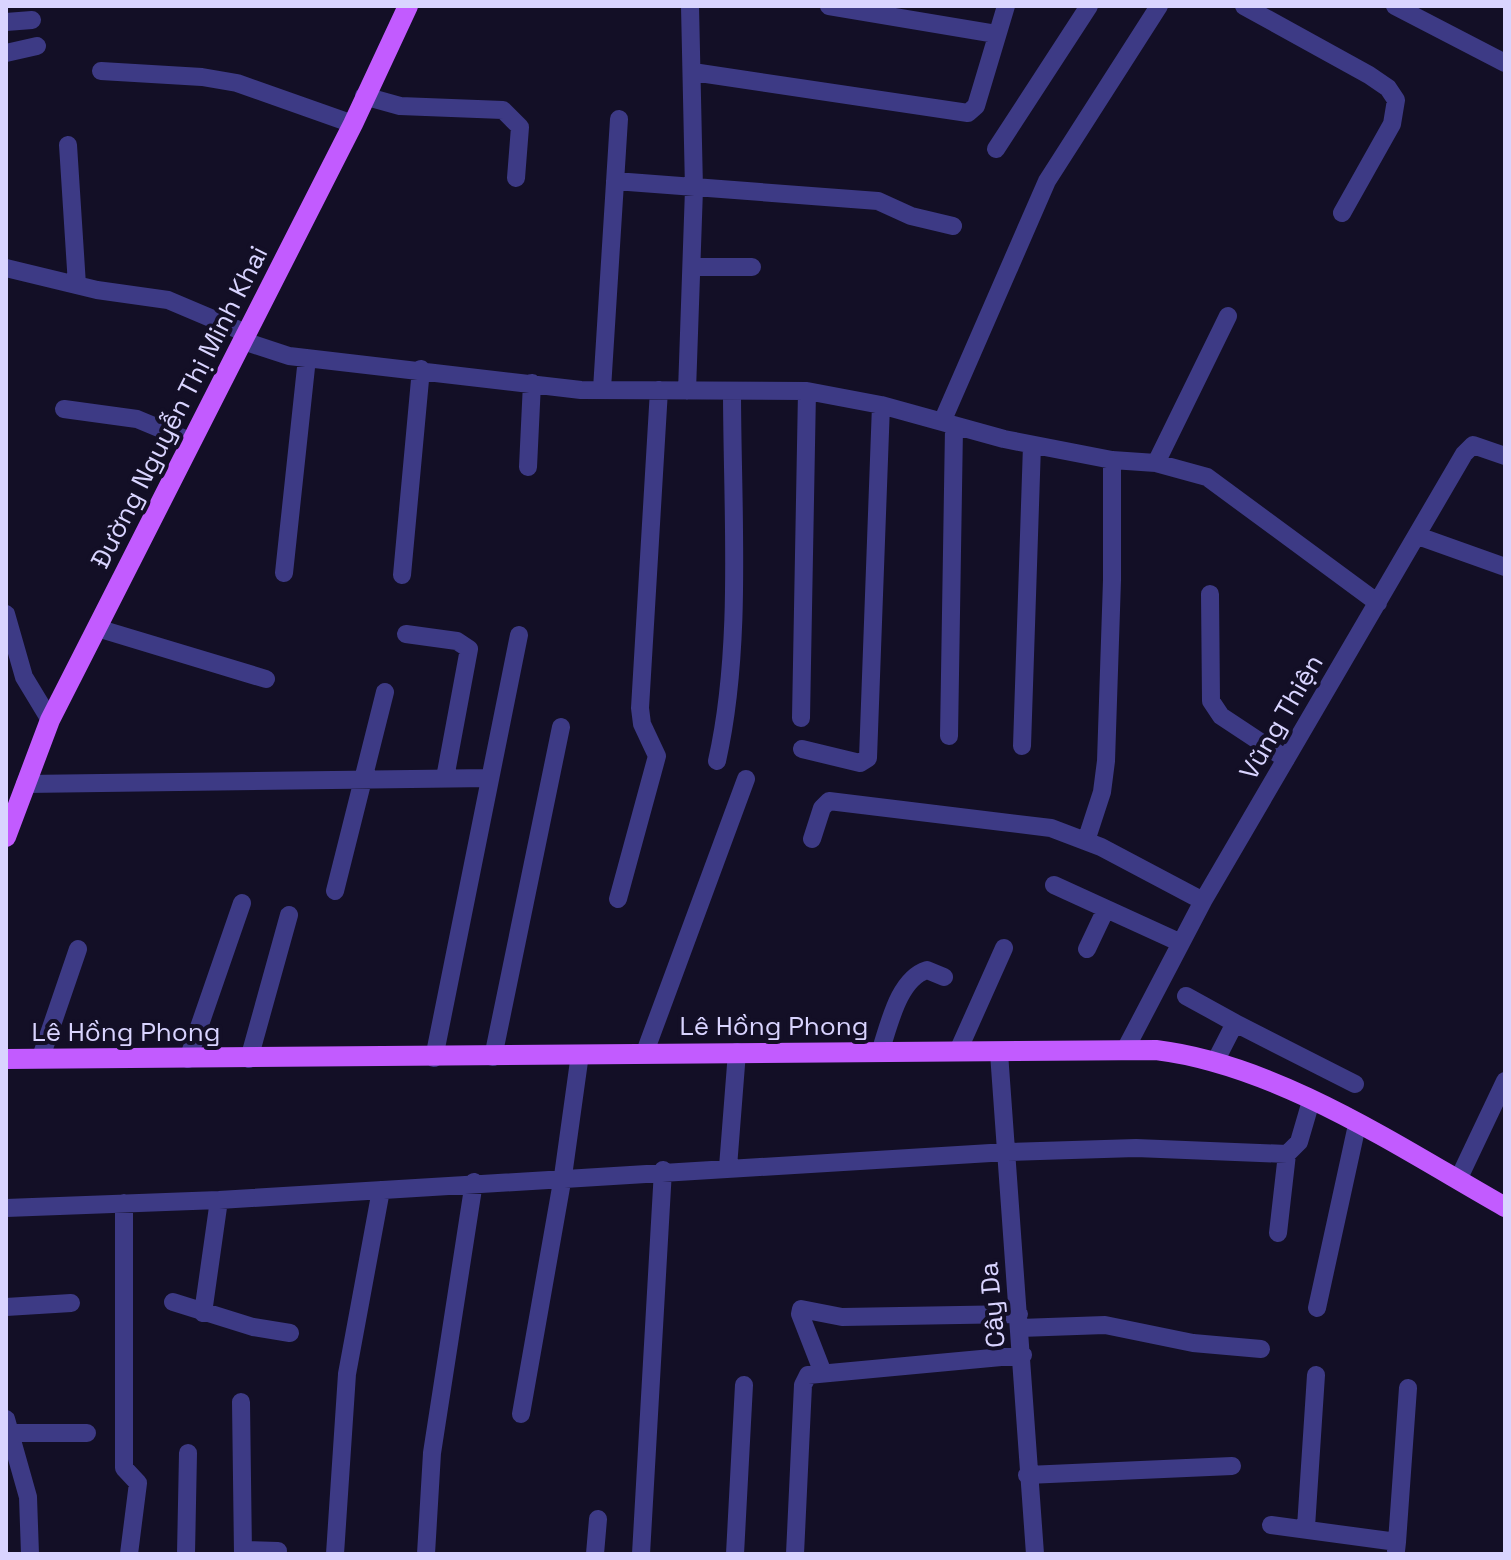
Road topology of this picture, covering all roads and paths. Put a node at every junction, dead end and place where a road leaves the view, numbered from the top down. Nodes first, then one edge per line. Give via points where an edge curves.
1 (408, 6) edge
2 (690, 6) edge
3 (829, 6) edge
4 (1006, 6) edge
5 (1089, 6) edge
6 (1159, 6) edge
7 (1244, 6) edge
8 (1395, 6) edge
9 (32, 20) dead end
10 (6, 22) edge
11 (996, 34) junction
12 (37, 46) dead end
13 (6, 53) edge
14 (1505, 63) edge
15 (101, 71) dead end
16 (693, 72) junction
17 (364, 96) junction
18 (619, 119) dead end
19 (353, 124) junction
20 (68, 145) dead end
21 (996, 149) dead end
22 (516, 178) dead end
23 (615, 181) junction
24 (694, 189) junction
25 (1342, 213) dead end
26 (953, 226) dead end
27 (693, 267) junction
28 (752, 267) dead end
29 (6, 268) edge
30 (77, 285) junction
31 (1228, 316) dead end
32 (245, 337) junction
33 (307, 358) junction
34 (421, 369) junction
35 (532, 383) junction
36 (602, 389) junction
37 (659, 390) junction
38 (687, 391) junction
39 (732, 391) junction
40 (807, 391) junction
41 (881, 405) junction
42 (64, 409) dead end
43 (948, 425) junction
44 (190, 441) junction
45 (1032, 445) junction
46 (1505, 456) edge
47 (1112, 460) junction
48 (1156, 463) junction
49 (528, 467) dead end
50 (1418, 536) junction
51 (1505, 567) edge
52 (284, 573) dead end
53 (402, 575) dead end
54 (1210, 594) dead end
55 (1378, 603) junction
56 (6, 614) edge
57 (97, 628) junction
58 (406, 634) dead end
59 (519, 635) dead end
60 (266, 679) dead end
61 (385, 692) dead end
62 (801, 718) dead end
63 (50, 720) junction
64 (561, 727) dead end
65 (949, 736) dead end
66 (1022, 746) dead end
67 (802, 749) dead end
68 (1286, 759) junction
69 (717, 761) dead end
70 (445, 778) junction
71 (490, 778) junction
72 (746, 779) dead end
73 (365, 780) junction
74 (25, 784) junction
75 (6, 837) edge
76 (812, 839) dead end
77 (1086, 841) junction
78 (1054, 885) dead end
79 (335, 891) dead end
80 (618, 899) dead end
81 (1203, 901) junction
82 (242, 903) dead end
83 (1105, 911) junction
84 (289, 915) dead end
85 (1181, 943) junction
86 (1004, 948) dead end
87 (78, 949) dead end
88 (1087, 949) dead end
89 (944, 977) dead end
90 (1186, 996) dead end
91 (1235, 1023) junction
92 (1125, 1050) junction
93 (958, 1051) junction
94 (645, 1052) junction
95 (737, 1052) junction
96 (880, 1052) junction
97 (999, 1053) junction
98 (580, 1054) junction
99 (41, 1057) junction
100 (493, 1057) junction
101 (434, 1058) junction
102 (6, 1059) edge
103 (188, 1059) junction
104 (249, 1059) junction
105 (1216, 1060) junction
106 (1505, 1081) edge
107 (1355, 1084) dead end
108 (1311, 1101) junction
109 (1357, 1125) junction
110 (1007, 1152) junction
111 (1287, 1154) junction
112 (728, 1167) junction
113 (663, 1170) junction
114 (563, 1176) junction
115 (1458, 1180) junction
116 (474, 1182) junction
117 (381, 1190) junction
118 (219, 1200) junction
119 (124, 1203) junction
120 (1505, 1207) edge
121 (6, 1208) edge
122 (1278, 1233) dead end
123 (173, 1302) dead end
124 (71, 1303) dead end
125 (6, 1307) edge
126 (1317, 1308) dead end
127 (203, 1313) junction
128 (1020, 1321) junction
129 (290, 1333) dead end
130 (1261, 1349) dead end
131 (1023, 1355) junction
132 (823, 1373) junction
133 (1316, 1375) dead end
134 (744, 1385) dead end
135 (1408, 1388) dead end
136 (241, 1402) dead end
137 (521, 1414) dead end
138 (8, 1426) edge
139 (87, 1433) dead end
140 (188, 1453) dead end
141 (1232, 1466) dead end
142 (1027, 1475) junction
143 (598, 1519) dead end
144 (1271, 1525) dead end
145 (1306, 1527) junction
146 (1396, 1548) edge
147 (278, 1551) dead end
148 (243, 1552) edge
149 (30, 1554) edge
150 (129, 1554) edge
151 (186, 1554) edge
152 (335, 1554) edge
153 (426, 1554) edge
154 (595, 1554) edge
155 (641, 1554) edge
156 (735, 1554) edge
157 (795, 1554) edge
158 (1035, 1554) edge

1 - 17 main road, Đường Nguyễn Thị Minh Khai
2 - 16 street
3 - 11 street
4 - 11 street
5 - 21 street
6 - 43 street via 1047,181
7 - 25 street via 1369,75 1396,100 1392,124
8 - 14 street
9 - 10 street
11 - 16 street via 976,106 968,113
12 - 13 street
15 - 19 street via 237,83
16 - 24 street
17 - 19 main road, Đường Nguyễn Thị Minh Khai
17 - 22 street via 400,106 503,110 520,127
18 - 23 street
19 - 32 main road, Đường Nguyễn Thị Minh Khai
20 - 30 street
23 - 24 street
23 - 36 street
24 - 26 street via 878,201
24 - 27 street
27 - 28 street
27 - 38 street
29 - 30 street
30 - 32 street via 168,300
31 - 48 street
32 - 33 street
32 - 44 main road, Đường Nguyễn Thị Minh Khai
33 - 34 street
33 - 52 street
34 - 35 street
34 - 53 street
35 - 36 street
35 - 49 street
36 - 37 street
37 - 38 street
37 - 80 street via 640,708 657,756
38 - 39 street
39 - 40 street
39 - 69 street via 730,682
40 - 41 street
40 - 62 street
41 - 43 street
41 - 67 street via 868,758 860,763
42 - 44 street via 137,419
43 - 45 street
43 - 65 street
44 - 57 main road, Đường Nguyễn Thị Minh Khai
45 - 47 street
45 - 66 street
46 - 50 street, Vũng Thiện via 1469,447
47 - 48 street
47 - 77 street via 1106,761
48 - 55 street via 1207,477
50 - 51 street
50 - 55 street, Vũng Thiện
54 - 68 street via 1211,701 1221,716
55 - 68 street, Vũng Thiện
56 - 63 street via 24,677
57 - 60 street
57 - 63 main road, Đường Nguyễn Thị Minh Khai
58 - 70 street via 457,641 469,649
59 - 71 street
61 - 73 street
63 - 74 main road, Đường Nguyễn Thị Minh Khai
64 - 100 street
68 - 81 street, Vũng Thiện
70 - 71 street
70 - 73 street
71 - 101 street
72 - 94 street
73 - 74 street
73 - 79 street
74 - 75 main road, Đường Nguyễn Thị Minh Khai
76 - 77 street via 829,801 1018,822
77 - 81 street
78 - 83 street
81 - 85 street, Vũng Thiện
82 - 103 street
83 - 85 street
83 - 88 street
84 - 104 street
85 - 92 street, Vũng Thiện
86 - 93 street
87 - 99 street
89 - 96 street via 927,970 913,977
90 - 91 street
91 - 105 street
91 - 107 street
92 - 97 main road, Lê Hồng Phong
92 - 105 main road, Lê Hồng Phong
93 - 96 main road, Lê Hồng Phong
93 - 97 main road, Lê Hồng Phong
94 - 95 main road, Lê Hồng Phong
94 - 98 main road, Lê Hồng Phong
95 - 96 main road, Lê Hồng Phong
95 - 112 street
97 - 110 street, Cây Da
98 - 100 main road, Lê Hồng Phong
98 - 114 street
99 - 102 main road, Lê Hồng Phong
99 - 103 main road, Lê Hồng Phong
100 - 101 main road, Lê Hồng Phong
101 - 104 main road, Lê Hồng Phong
103 - 104 main road, Lê Hồng Phong
105 - 108 main road, Lê Hồng Phong
106 - 115 street
108 - 109 main road, Lê Hồng Phong
108 - 111 street via 1299,1142
109 - 115 main road, Lê Hồng Phong
109 - 126 street
110 - 111 street via 1136,1148
110 - 112 street
110 - 128 street, Cây Da
111 - 122 street
112 - 113 street
113 - 114 street
113 - 155 street
114 - 116 street
114 - 137 street
115 - 120 main road, Lê Hồng Phong
116 - 117 street
116 - 153 street via 432,1453
117 - 118 street
117 - 152 street via 347,1374
118 - 119 street
118 - 127 street
119 - 121 street
119 - 150 street via 124,1468 137,1480 138,1491
123 - 127 street
124 - 125 street
127 - 129 street
128 - 130 street via 1105,1325 1193,1343
128 - 131 street, Cây Da
128 - 132 street via 842,1317 801,1309
131 - 132 street
131 - 142 street, Cây Da
132 - 157 street via 808,1375 803,1385
133 - 145 street
134 - 156 street
135 - 146 street
136 - 148 street
138 - 139 street
138 - 149 street via 28,1497
140 - 151 street
141 - 142 street
142 - 158 street, Cây Da
143 - 154 street
144 - 145 street
145 - 146 street
147 - 148 street

